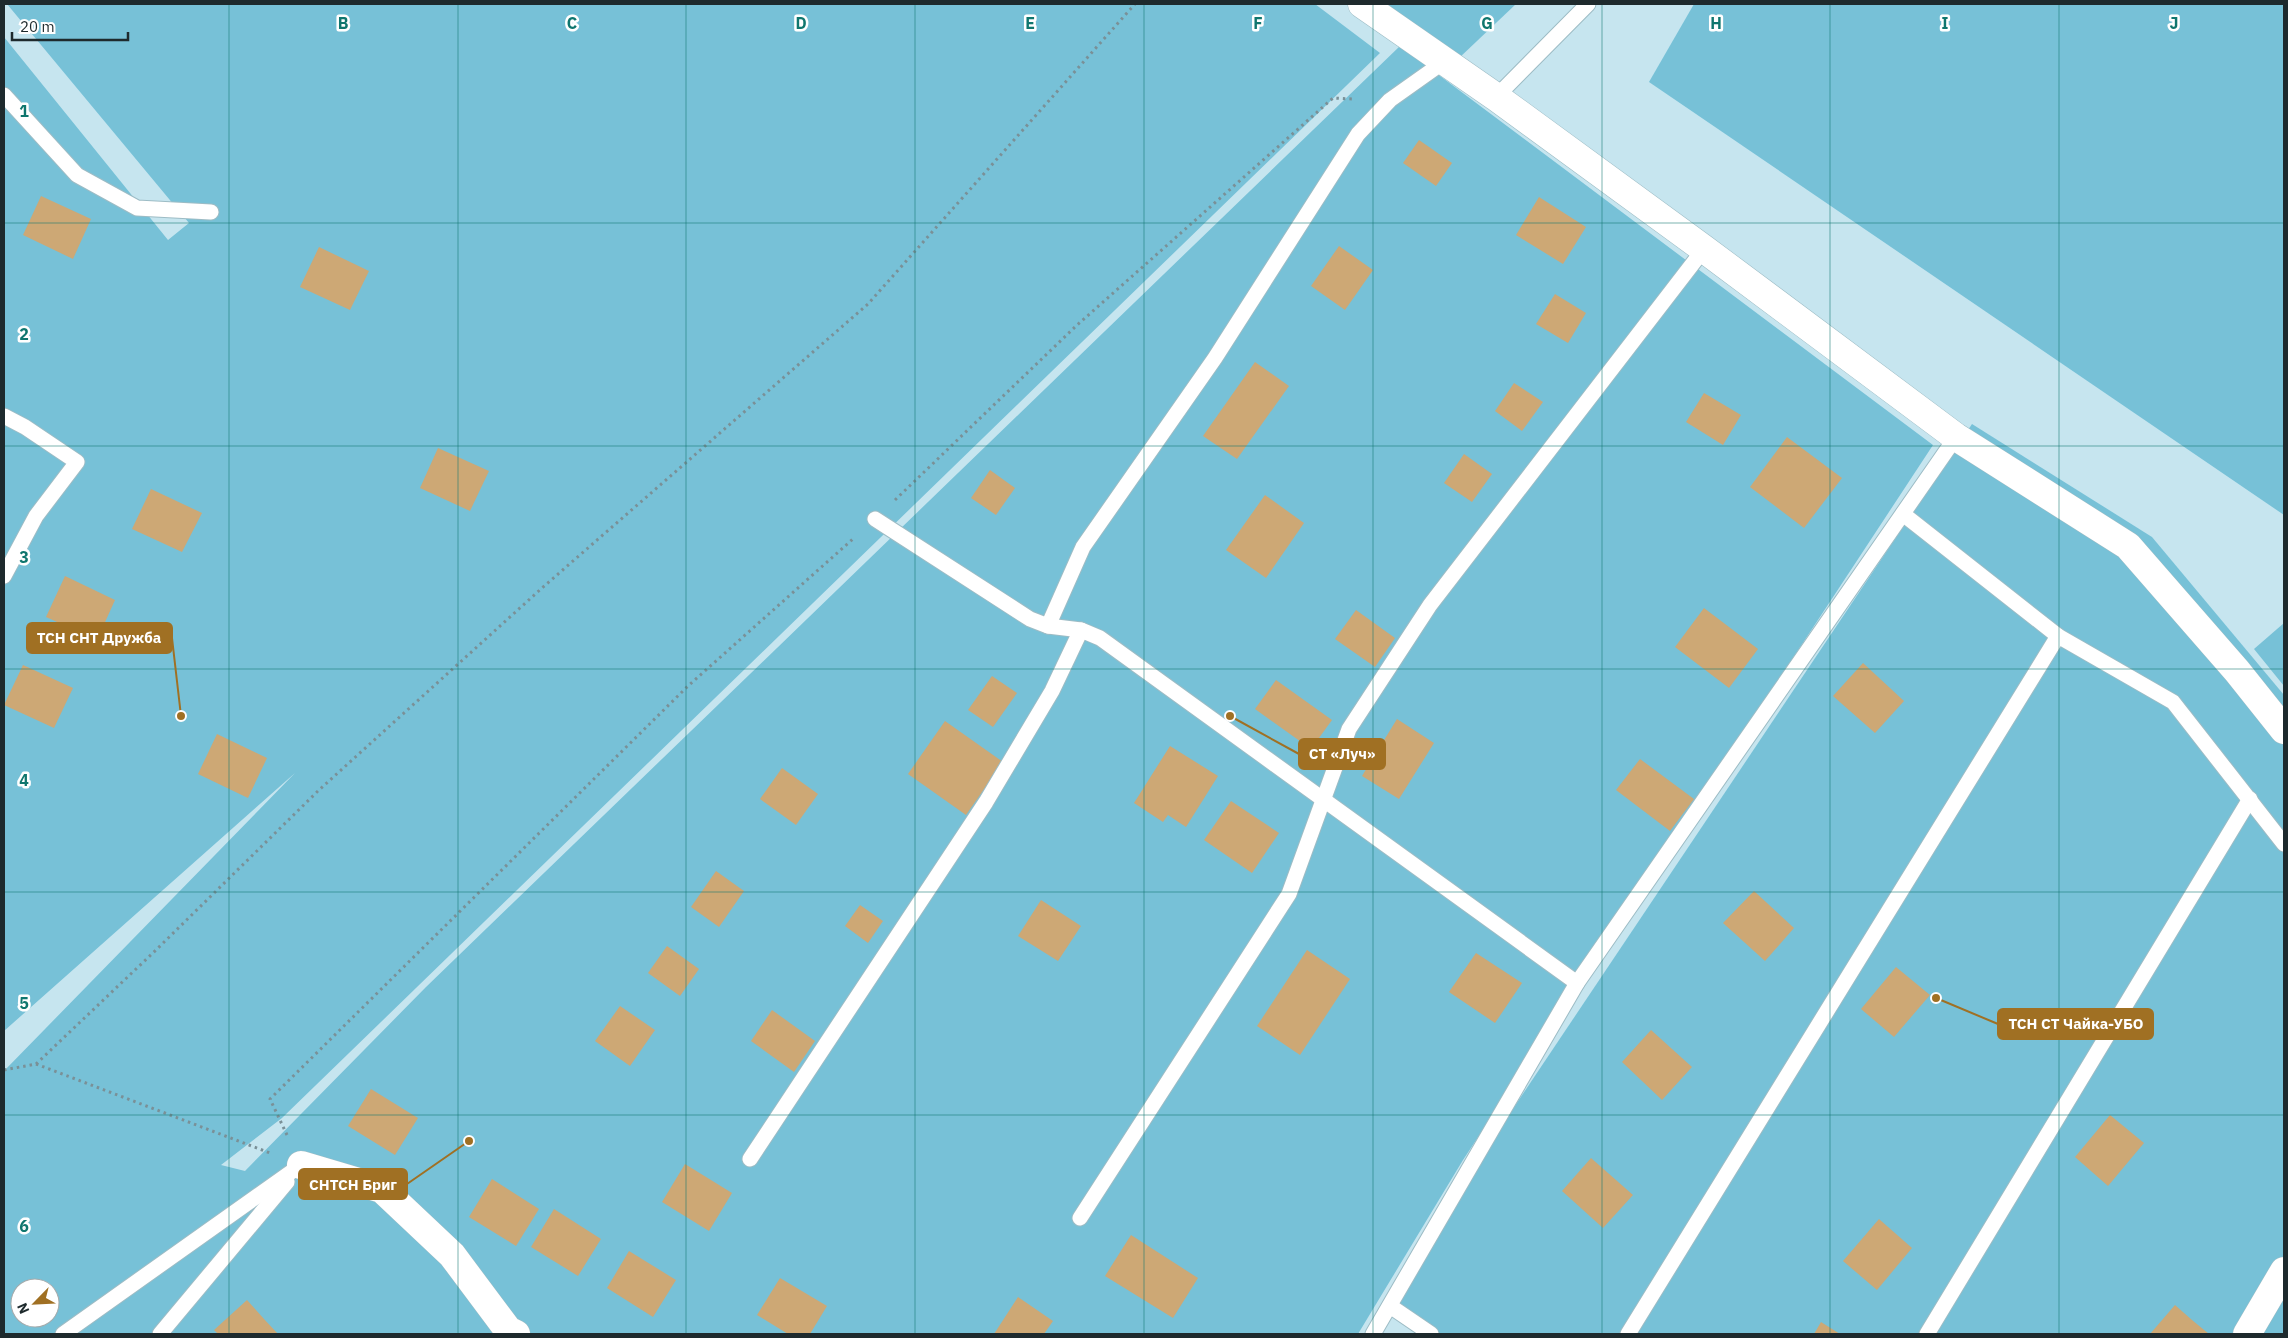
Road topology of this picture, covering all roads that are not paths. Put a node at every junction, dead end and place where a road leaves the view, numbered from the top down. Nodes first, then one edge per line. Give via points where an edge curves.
1 (1362, 4) edge
2 (1588, 4) edge
3 (1444, 62) junction
4 (4, 95) edge
5 (1496, 97) junction
6 (211, 212) dead end
7 (1704, 249) junction
8 (4, 416) edge
9 (1956, 438) junction
10 (1903, 514) junction
11 (875, 519) road end
12 (4, 576) edge
13 (1048, 626) junction
14 (1081, 630) junction
15 (2058, 636) junction
16 (2284, 730) edge
17 (1322, 799) junction
18 (2250, 799) junction
19 (2284, 844) edge
20 (1576, 983) junction
21 (750, 1159) dead end
22 (301, 1165) junction
23 (1080, 1218) dead end
24 (2284, 1271) edge
25 (1390, 1306) junction
26 (64, 1334) edge
27 (160, 1334) edge
28 (516, 1334) edge
29 (1373, 1334) edge
30 (1431, 1334) edge
31 (1628, 1334) edge
32 (1927, 1334) edge
33 (2247, 1334) edge

1 - 3 street
2 - 5 lane
3 - 5 street
3 - 13 lane via 1390,100 1358,134 1215,358 1083,547
4 - 6 lane via 77,175 137,208
5 - 7 street
7 - 9 street
7 - 17 lane via 1430,606 1349,729
8 - 12 lane via 77,462 36,516
9 - 10 lane
9 - 16 street via 2128,546
10 - 15 lane
10 - 20 lane
11 - 13 lane via 1030,619
13 - 14 lane
14 - 17 lane via 1100,638
14 - 21 lane via 1052,691 986,802
15 - 18 lane via 2173,702
15 - 31 lane
17 - 20 lane
17 - 23 lane via 1289,894
18 - 19 lane
18 - 32 lane
20 - 25 lane
22 - 26 lane
22 - 27 lane
22 - 28 street via 382,1189 452,1255 508,1330
24 - 33 street
25 - 29 lane
25 - 30 lane

